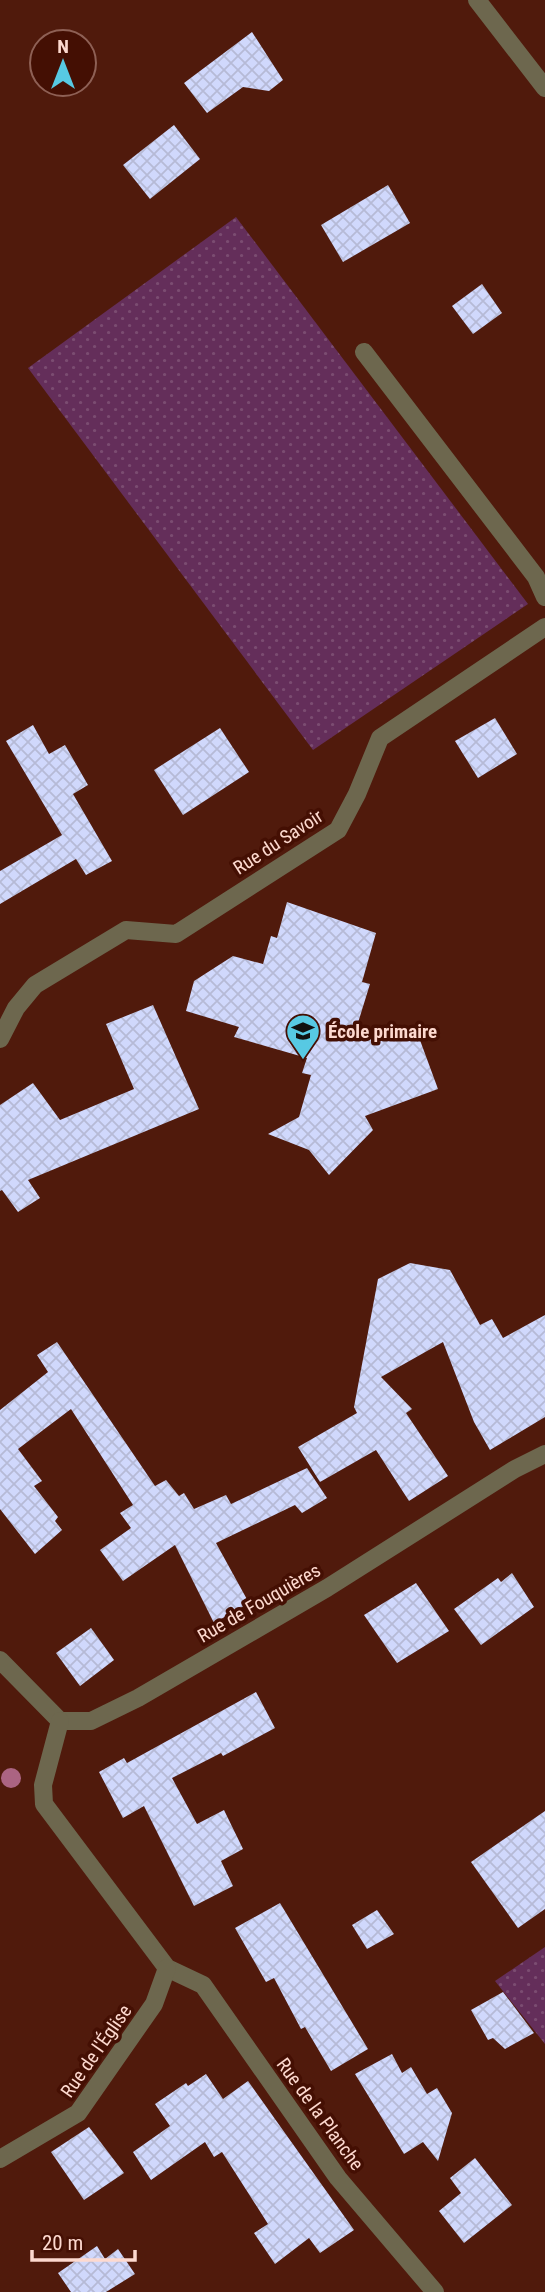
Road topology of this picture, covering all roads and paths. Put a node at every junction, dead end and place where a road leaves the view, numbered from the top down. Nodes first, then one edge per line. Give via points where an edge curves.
1 (477, 0) edge
2 (545, 88) edge
3 (364, 352) dead end
4 (545, 597) edge
5 (545, 627) edge
6 (0, 1039) edge
7 (545, 1454) edge
8 (0, 1660) edge
9 (60, 1721) junction
10 (167, 1968) junction
11 (0, 2159) edge
12 (435, 2292) edge

1 - 2 street
3 - 4 street via 536,577
5 - 6 street, Rue du Savoir via 380,738 338,830 176,934 126,930 35,985
7 - 9 street, Rue de Fouquières via 138,1698 90,1721
8 - 9 street
9 - 10 street via 43,1785 44,1804
10 - 11 street, Rue de l'Église via 154,2004 78,2113
10 - 12 street, Rue de la Planche via 203,1985 338,2178

